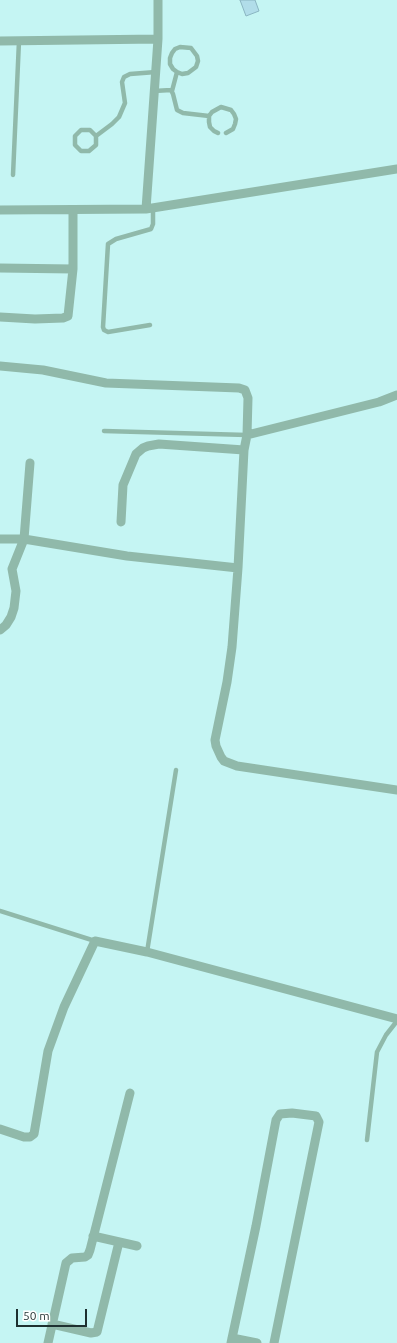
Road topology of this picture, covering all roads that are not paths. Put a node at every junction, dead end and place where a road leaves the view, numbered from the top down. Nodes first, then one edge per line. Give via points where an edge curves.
1 (158, 0) edge
2 (158, 39) junction
3 (19, 40) junction
4 (0, 41) edge
5 (156, 72) junction
6 (177, 72) junction
7 (154, 91) junction
8 (172, 91) junction
9 (209, 116) junction
10 (218, 133) dead end
11 (226, 133) dead end
12 (96, 136) junction
13 (397, 169) edge
14 (13, 175) dead end
15 (150, 209) junction
16 (0, 210) edge
17 (73, 210) junction
18 (0, 268) edge
19 (73, 269) junction
20 (0, 317) edge
21 (150, 325) dead end
22 (0, 366) edge
23 (397, 395) edge
24 (104, 431) dead end
25 (247, 435) junction
26 (244, 450) junction
27 (30, 463) dead end
28 (121, 522) dead end
29 (0, 539) edge
30 (24, 539) junction
31 (238, 568) junction
32 (0, 630) edge
33 (176, 770) dead end
34 (397, 790) edge
35 (0, 911) edge
36 (95, 941) junction
37 (147, 952) junction
38 (397, 1020) edge
39 (130, 1093) dead end
40 (0, 1129) edge
41 (367, 1140) dead end
42 (93, 1236) junction
43 (119, 1242) junction
44 (137, 1246) dead end
45 (52, 1324) junction
46 (232, 1340) edge
47 (48, 1343) edge
48 (257, 1343) edge
49 (274, 1343) edge

1 - 2 street
2 - 3 street
2 - 5 street
3 - 4 street
3 - 14 lane
5 - 7 street
5 - 12 lane via 130,74 124,77 124,108 116,121
6 - 6 lane via 170,64 172,53 180,47 191,48 197,56 196,67 188,73
6 - 8 lane
7 - 8 lane
7 - 15 street
8 - 9 lane via 179,112
9 - 10 lane via 210,127
9 - 11 lane via 221,107 231,110 236,119 235,124 233,129
12 - 12 lane via 96,145 89,151 81,151 75,145 75,136 81,130 90,130
13 - 15 street
15 - 17 street
15 - 21 lane via 153,224 151,229 116,239 108,244 103,322 104,330 108,332
16 - 17 street
17 - 19 street
18 - 19 street
19 - 20 street via 67,317
22 - 25 street via 43,370 106,383 243,388 248,398
23 - 25 street via 379,402
24 - 25 lane
25 - 26 street
26 - 28 street via 159,444 143,448 133,459 123,485
26 - 31 street
27 - 30 street
29 - 30 street
30 - 31 street via 127,556
30 - 32 street via 12,569 16,591 14,608 6,625
31 - 34 street via 230,665 215,740 221,758 237,766
33 - 37 lane
35 - 36 lane
36 - 37 street
36 - 40 street via 64,1007 48,1052 34,1134 24,1137
37 - 38 street
38 - 41 lane via 377,1052
39 - 42 street
42 - 43 street
42 - 45 street via 88,1255 83,1258 72,1258 66,1263
43 - 44 street
43 - 45 street via 97,1332 91,1333
45 - 47 street
46 - 48 street
46 - 49 street via 276,1120 278,1115 284,1113 316,1116 319,1122

